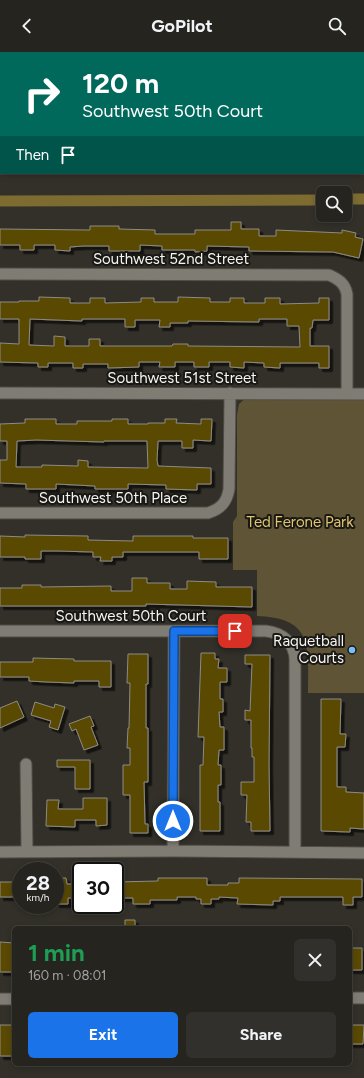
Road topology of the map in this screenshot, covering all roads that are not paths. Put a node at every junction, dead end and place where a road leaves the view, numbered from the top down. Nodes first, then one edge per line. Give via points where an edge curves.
1 (0, 274) edge
2 (0, 393) edge
3 (230, 393) junction
4 (347, 393) junction
5 (364, 394) edge
6 (0, 513) edge
7 (0, 631) edge
8 (174, 631) junction
9 (26, 764) dead end
10 (173, 851) junction
11 (0, 852) edge
12 (27, 852) junction
13 (295, 852) junction
14 (364, 853) edge
15 (0, 998) edge
16 (12, 998) edge
17 (352, 998) edge
18 (364, 998) edge

1 - 4 street, Southwest 52nd Street via 329,276 340,281 348,298
2 - 3 street, Southwest 51st Street
3 - 4 street, Southwest 51st Street
3 - 6 street, Southwest 50th Place via 229,488 227,500 215,511
4 - 5 street, Southwest 51st Street
7 - 8 street, Southwest 50th Court
8 - 10 street
8 - 13 street, Southwest 50th Court via 266,631 285,638 292,647 295,659
9 - 12 street
10 - 12 street
10 - 13 street
11 - 12 street
13 - 14 street
15 - 16 street
17 - 18 street

